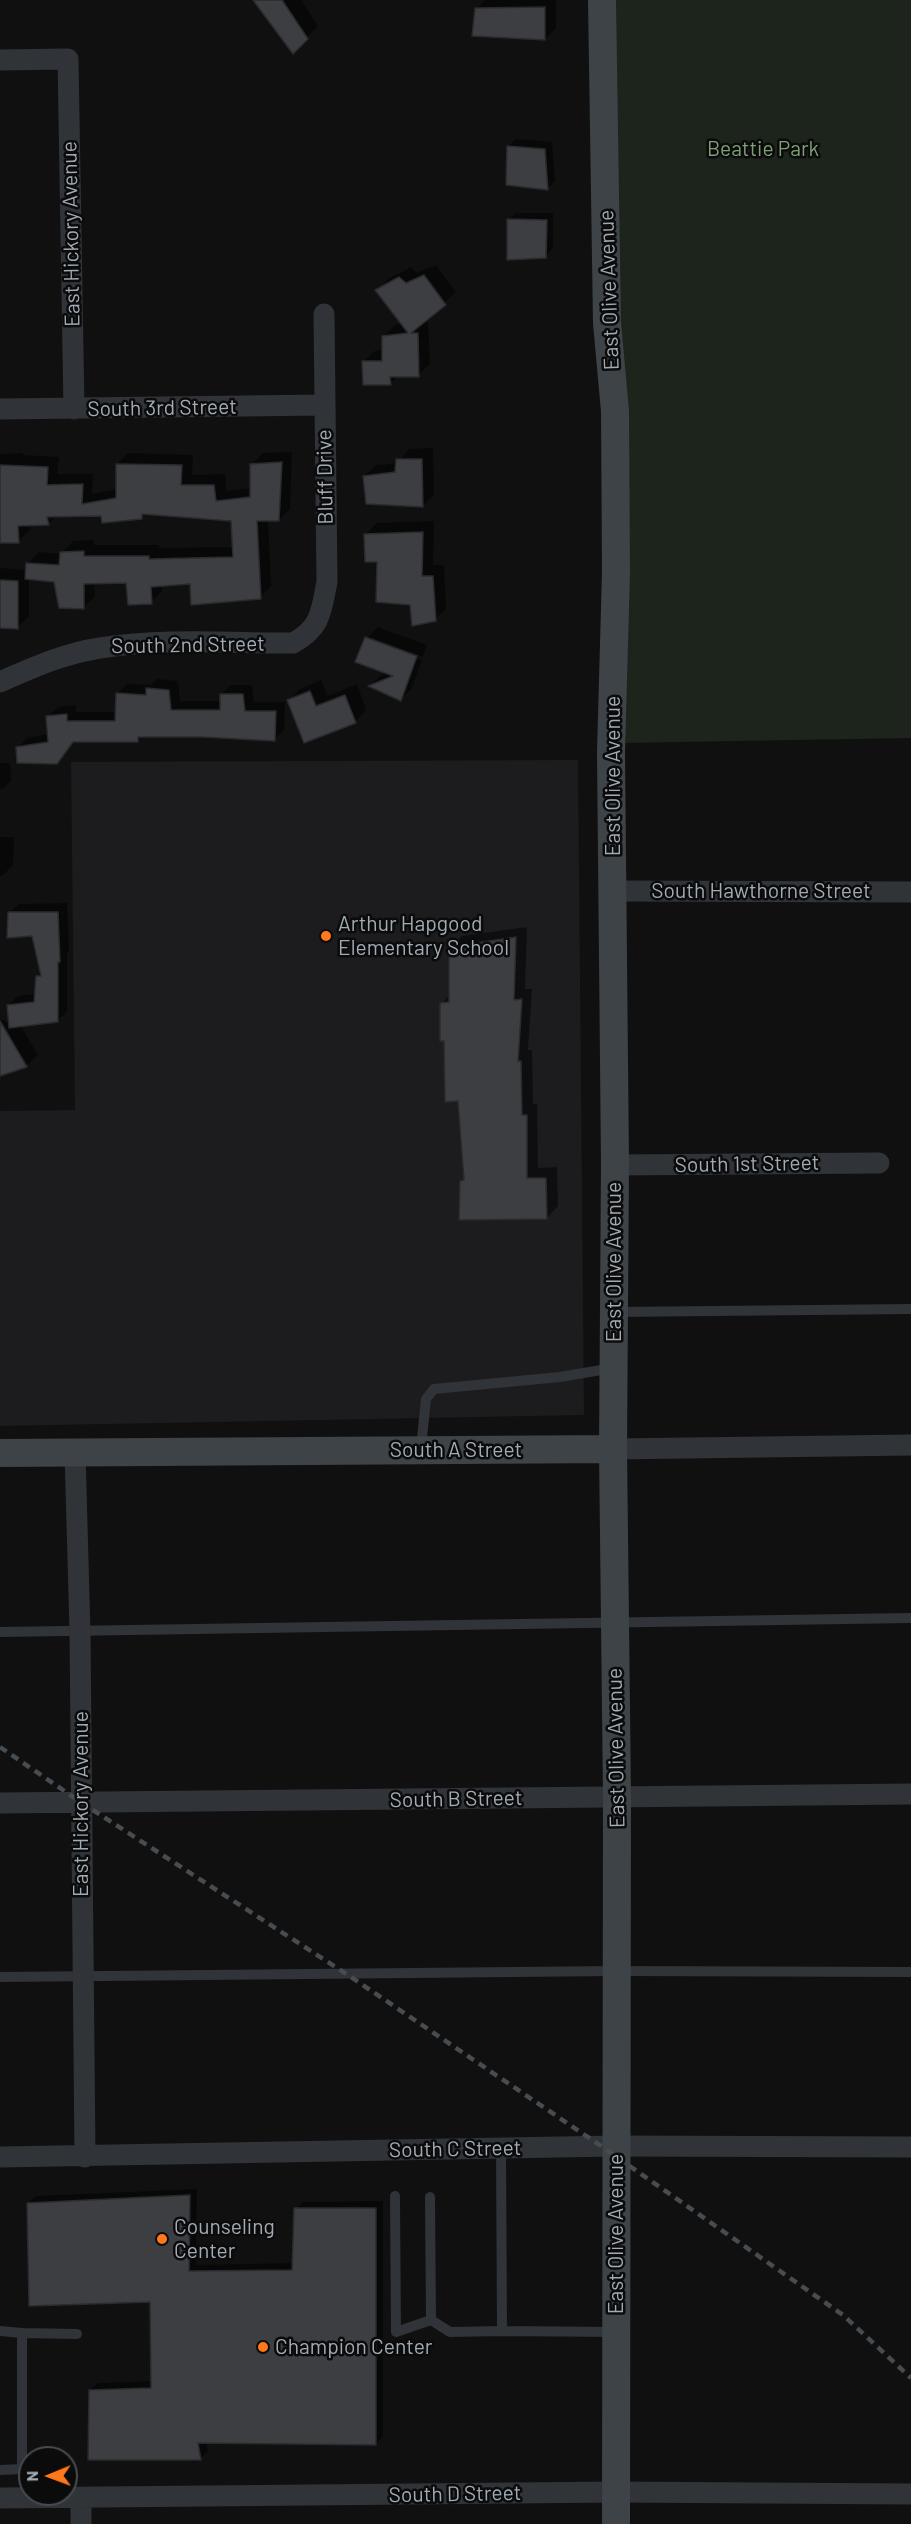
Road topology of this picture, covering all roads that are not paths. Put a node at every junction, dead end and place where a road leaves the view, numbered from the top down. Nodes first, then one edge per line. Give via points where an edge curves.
1 (602, 0) edge
2 (0, 60) edge
3 (324, 314) dead end
4 (324, 405) junction
5 (0, 409) edge
6 (74, 409) junction
7 (308, 635) joint
8 (0, 682) edge
9 (612, 891) junction
10 (911, 892) edge
11 (879, 1162) dead end
12 (615, 1165) junction
13 (911, 1309) edge
14 (614, 1312) junction
15 (613, 1368) junction
16 (911, 1445) edge
17 (613, 1449) junction
18 (421, 1450) junction
19 (75, 1452) junction
20 (0, 1453) edge
21 (911, 1618) edge
22 (615, 1621) junction
23 (0, 1632) edge
24 (80, 1632) junction
25 (911, 1794) edge
26 (617, 1797) junction
27 (0, 1803) edge
28 (82, 1803) junction
29 (617, 1971) junction
30 (911, 1972) edge
31 (0, 1977) edge
32 (82, 1977) junction
33 (616, 2146) junction
34 (911, 2147) edge
35 (501, 2148) junction
36 (0, 2157) edge
37 (85, 2157) junction
38 (395, 2196) dead end
39 (430, 2198) dead end
40 (431, 2320) junction
41 (0, 2331) edge
42 (502, 2331) junction
43 (616, 2332) junction
44 (22, 2333) junction
45 (77, 2334) dead end
46 (0, 2470) edge
47 (616, 2492) junction
48 (911, 2494) edge
49 (81, 2497) junction
50 (0, 2498) edge
51 (81, 2524) edge
52 (616, 2524) edge

1 - 9 street, East Olive Avenue via 607,323 615,434
2 - 6 street, East Hickory Avenue via 68,59
3 - 4 street, Bluff Drive
4 - 6 street, South 3rd Street
4 - 7 street, Bluff Drive via 327,582 320,617
5 - 6 street, South 3rd Street
7 - 8 street, South 2nd Street via 293,643 146,643 98,648 51,660
9 - 10 street, South Hawthorne Street
9 - 12 street, East Olive Avenue
11 - 12 street, South 1st Street
12 - 14 street, East Olive Avenue
13 - 14 lane
14 - 15 street, East Olive Avenue
15 - 17 street, East Olive Avenue
15 - 18 lane via 434,1389 426,1399
16 - 17 street, South A Street
17 - 18 street, South A Street
17 - 22 street, East Olive Avenue
18 - 19 street, South A Street
19 - 20 street, South A Street
19 - 24 street, East Hickory Avenue
21 - 22 lane
22 - 24 lane
22 - 26 street, East Olive Avenue
23 - 24 lane
24 - 28 street, East Hickory Avenue
25 - 26 street, South B Street
26 - 28 street, South B Street
26 - 29 street, East Olive Avenue
27 - 28 street, South B Street
28 - 32 street, East Hickory Avenue
29 - 30 lane
29 - 32 lane
29 - 33 street, East Olive Avenue
31 - 32 lane
32 - 37 street, East Hickory Avenue
33 - 34 street, South C Street
33 - 35 street, South C Street
33 - 43 street, East Olive Avenue
35 - 37 street, South C Street
35 - 42 lane
36 - 37 street, South C Street
38 - 40 lane via 396,2332
39 - 40 lane
40 - 42 lane via 450,2332
41 - 44 lane
42 - 43 lane
43 - 47 street, East Olive Avenue
44 - 45 lane
44 - 46 lane via 22,2469
47 - 48 street, South D Street
47 - 49 street, South D Street
47 - 52 street, East Olive Avenue
49 - 50 street, South D Street
49 - 51 street

